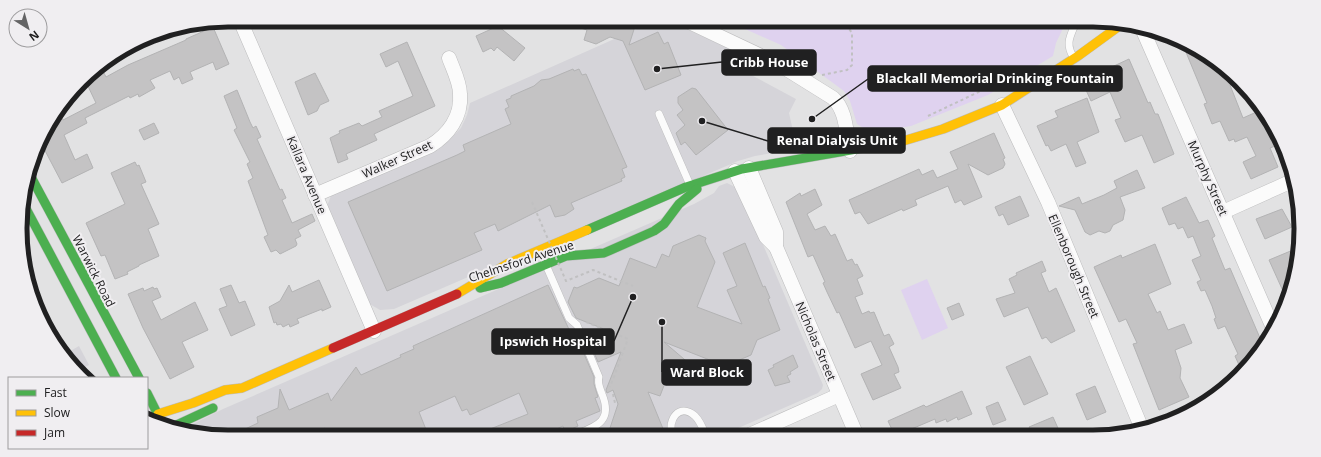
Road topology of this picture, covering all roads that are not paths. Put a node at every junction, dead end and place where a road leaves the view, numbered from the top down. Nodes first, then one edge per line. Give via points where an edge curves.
1 (243, 27) edge
2 (700, 27) edge
3 (1074, 27) edge
4 (1116, 28) edge
5 (1144, 34) edge
6 (449, 58) dead end
7 (1074, 58) junction
8 (1002, 105) junction
9 (659, 114) dead end
10 (850, 151) junction
11 (742, 170) junction
12 (33, 181) edge
13 (708, 181) junction
14 (1289, 183) edge
15 (691, 186) junction
16 (315, 195) junction
17 (640, 207) junction
18 (28, 211) edge
19 (1223, 212) junction
20 (663, 226) junction
21 (577, 241) junction
22 (590, 255) junction
23 (546, 265) junction
24 (462, 291) junction
25 (1271, 322) edge
26 (374, 331) junction
27 (115, 377) edge
28 (137, 377) edge
29 (242, 388) junction
30 (839, 395) junction
31 (148, 396) edge
32 (158, 414) junction
33 (154, 416) edge
34 (160, 418) edge
35 (179, 424) edge
36 (1140, 424) edge
37 (587, 430) edge
38 (671, 430) edge
39 (703, 430) edge
40 (760, 430) edge
41 (854, 430) edge

1 - 16 street, Kallara Avenue
2 - 10 street via 780,65 828,94 841,109
3 - 7 lane via 1068,43
4 - 7 street, Chelmsford Avenue
5 - 19 street, Murphy Street
6 - 16 street, Walker Street via 461,95 451,129 430,146
7 - 8 street, Chelmsford Avenue
8 - 10 street, Chelmsford Avenue via 923,136
8 - 36 street, Ellenborough Street via 1048,202
9 - 15 lane
10 - 11 street, Chelmsford Avenue
11 - 13 street, Chelmsford Avenue
11 - 30 street, Nicholas Street via 766,237 776,247
12 - 28 street, Warwick Road
13 - 15 street, Chelmsford Avenue
13 - 20 street, Chelmsford Avenue via 679,204
14 - 19 street
15 - 17 street, Chelmsford Avenue
16 - 26 street, Kallara Avenue
17 - 20 street via 660,210 664,217
17 - 21 street, Chelmsford Avenue
18 - 27 street
19 - 25 street, Murphy Street
20 - 22 street, Chelmsford Avenue via 604,253
21 - 22 street
21 - 24 street, Chelmsford Avenue via 501,267
22 - 23 street, Chelmsford Avenue via 573,255
23 - 24 street, Chelmsford Avenue via 501,283
23 - 37 lane via 569,318 577,325 599,376 598,383 607,408 601,422
24 - 26 street, Chelmsford Avenue
26 - 29 street, Chelmsford Avenue
29 - 32 street, Chelmsford Avenue via 225,390
29 - 35 street, Chelmsford Avenue via 225,402
30 - 40 street
30 - 41 street, Nicholas Street
31 - 32 street
32 - 33 street, Chelmsford Avenue
32 - 34 street
38 - 39 lane via 672,418 685,412 698,419

